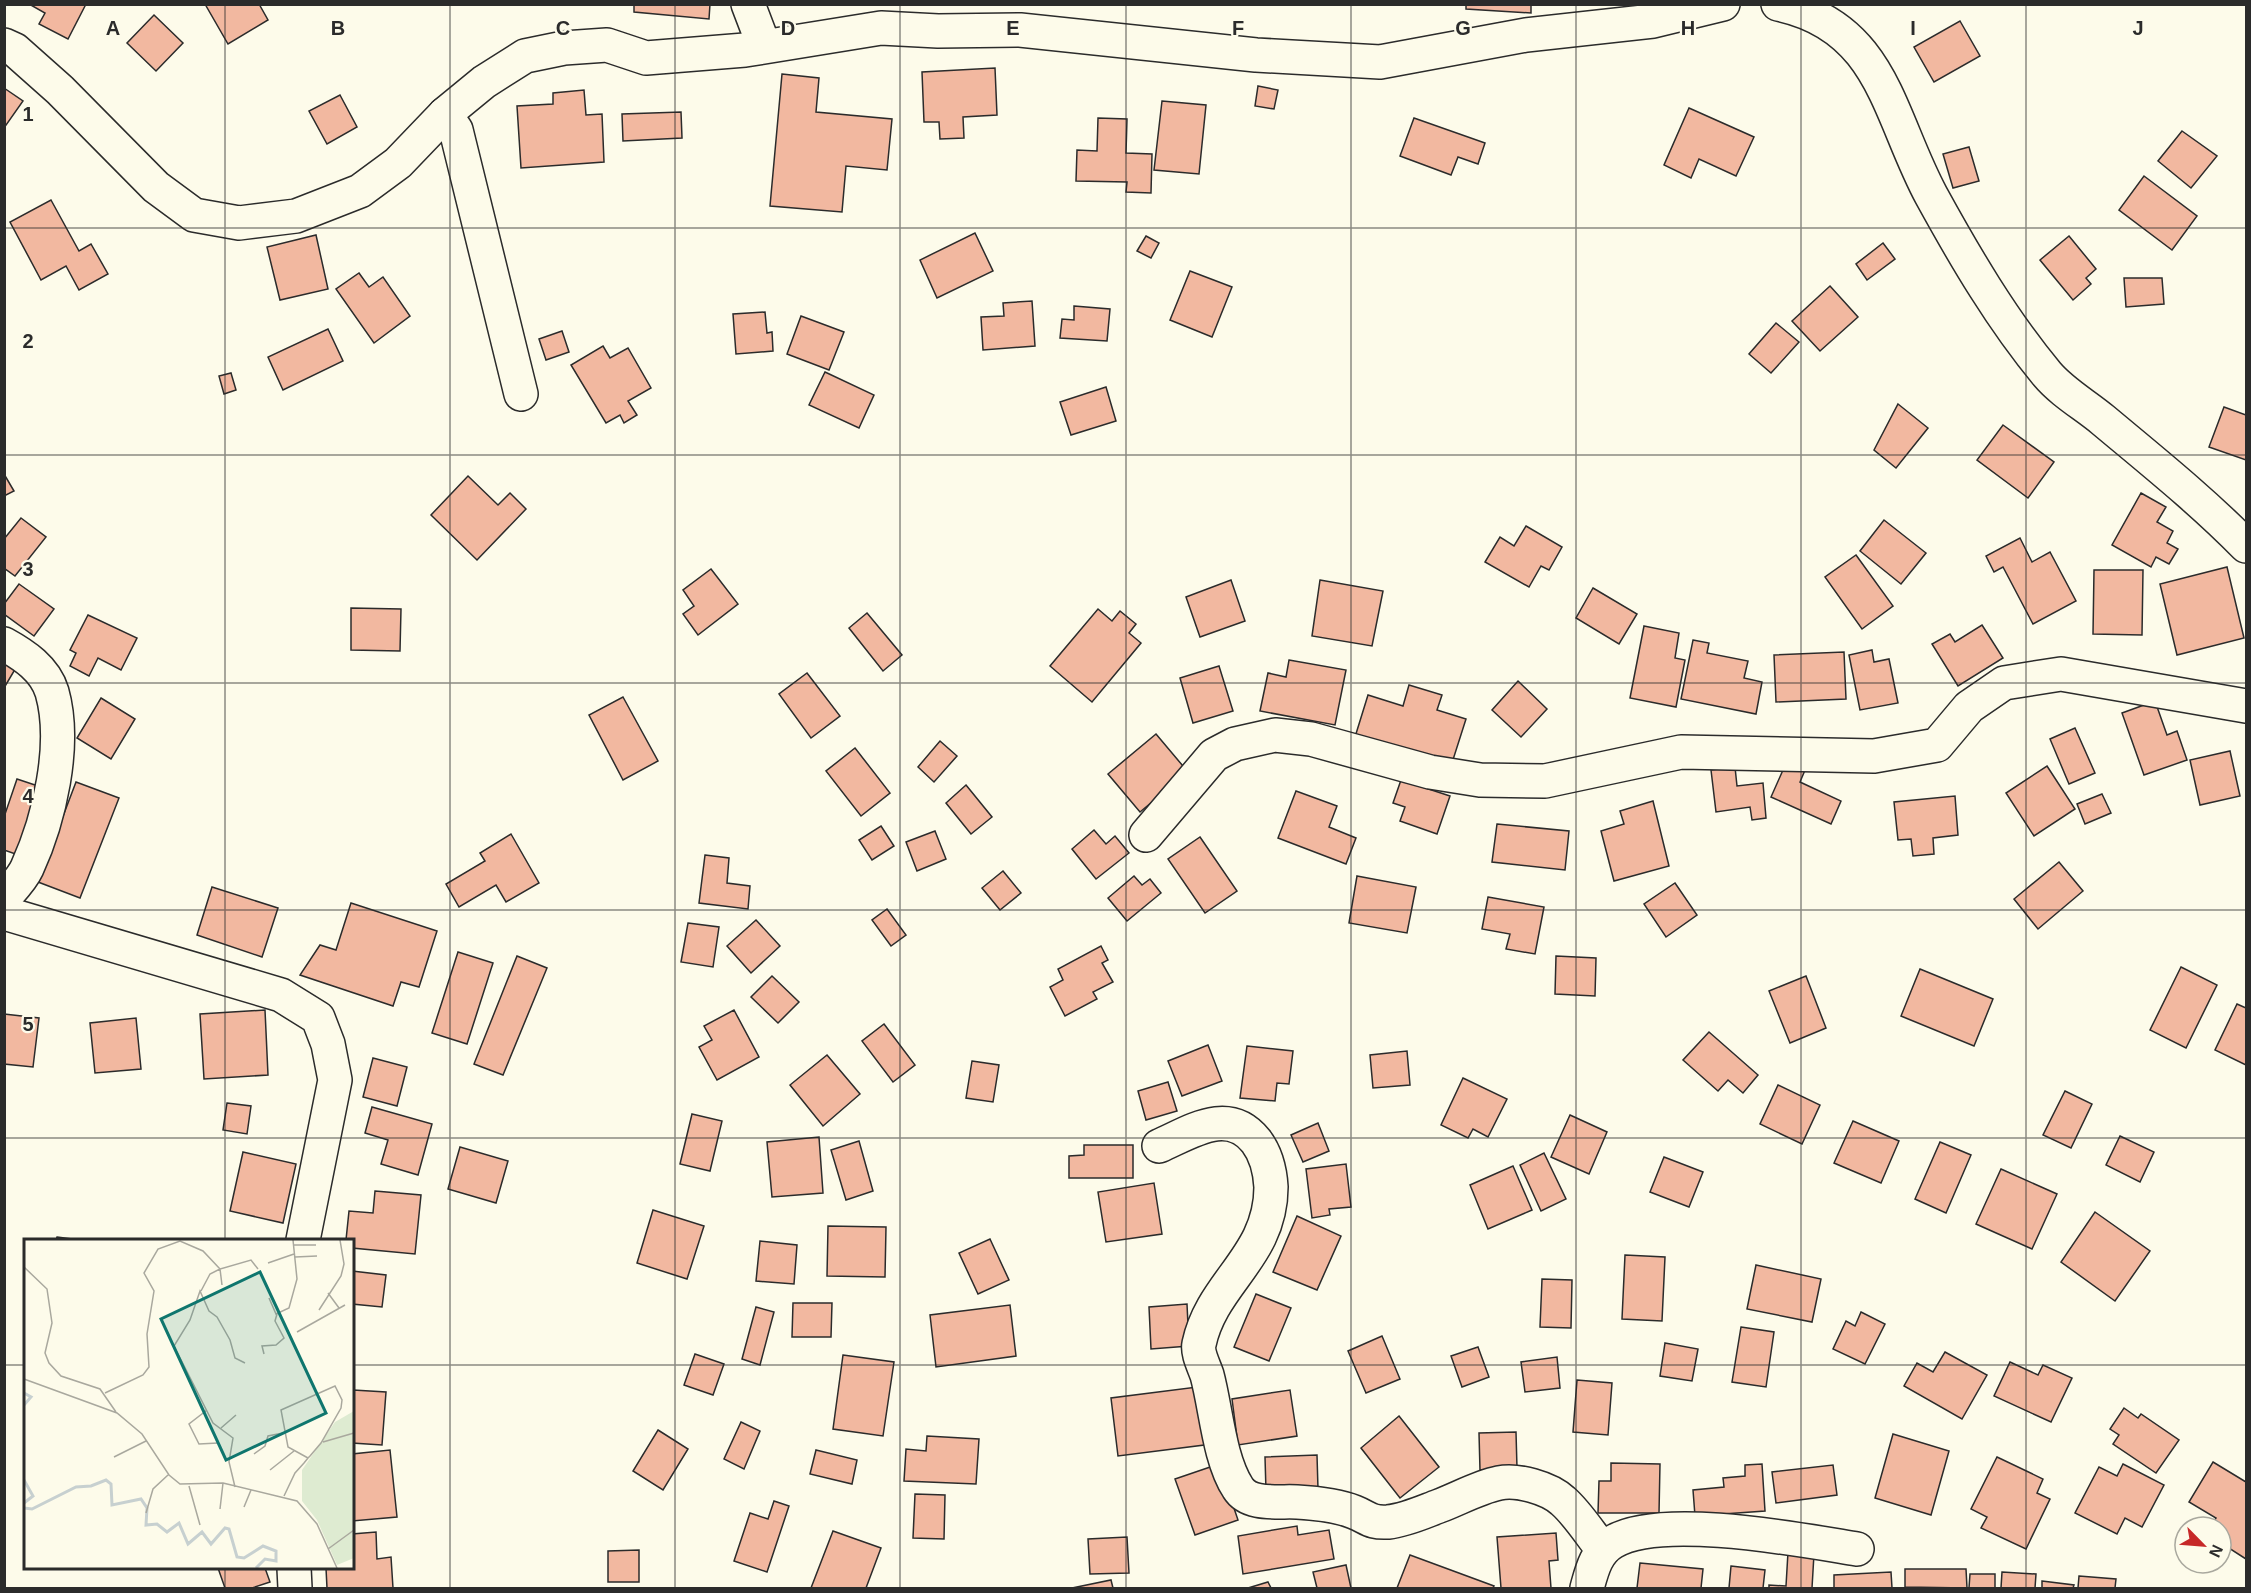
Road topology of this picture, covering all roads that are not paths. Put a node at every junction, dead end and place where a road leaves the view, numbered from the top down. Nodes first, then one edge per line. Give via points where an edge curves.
1 (748, 4) edge
2 (1723, 4) edge
3 (1778, 4) edge
4 (4, 45) edge
5 (764, 46) junction
6 (445, 114) junction
7 (521, 394) dead end
8 (2247, 546) edge
9 (4, 644) edge
10 (2247, 706) edge
11 (1146, 835) dead end
12 (4, 898) edge
13 (4, 913) edge
14 (1159, 1146) dead end
15 (303, 1239) edge
16 (1857, 1549) dead end
17 (1603, 1550) junction
18 (294, 1569) edge
19 (295, 1588) edge
20 (1587, 1588) edge

1 - 5 street
2 - 5 street via 1653,21 1526,35 1380,62 1256,55 1020,30 881,28
3 - 8 street via 1805,10 1837,27 1881,79 1930,192 1976,276 2048,376 2217,516
4 - 6 street via 60,90 156,188 194,215 239,223 296,216 360,191 398,163
5 - 6 street via 646,58 607,45 525,56 484,82
6 - 7 street via 456,130
9 - 12 street via 31,660 51,691 57,726 54,787 26,870
10 - 11 street via 2061,674 2004,684 1969,707 1937,745 1874,756 1681,752 1545,781 1480,780 1430,772 1311,739 1275,735 1235,744 1214,755
13 - 15 street via 281,995 318,1018 328,1044 334,1080
14 - 17 street via 1224,1121 1248,1131 1269,1167 1271,1201 1260,1239 1207,1320 1198,1347 1227,1462 1243,1494 1253,1500 1322,1505 1354,1512 1371,1522 1390,1522 1499,1483 1517,1484 1562,1500
16 - 17 street via 1764,1534 1662,1528 1624,1536
17 - 20 street via 1595,1560
18 - 19 street

